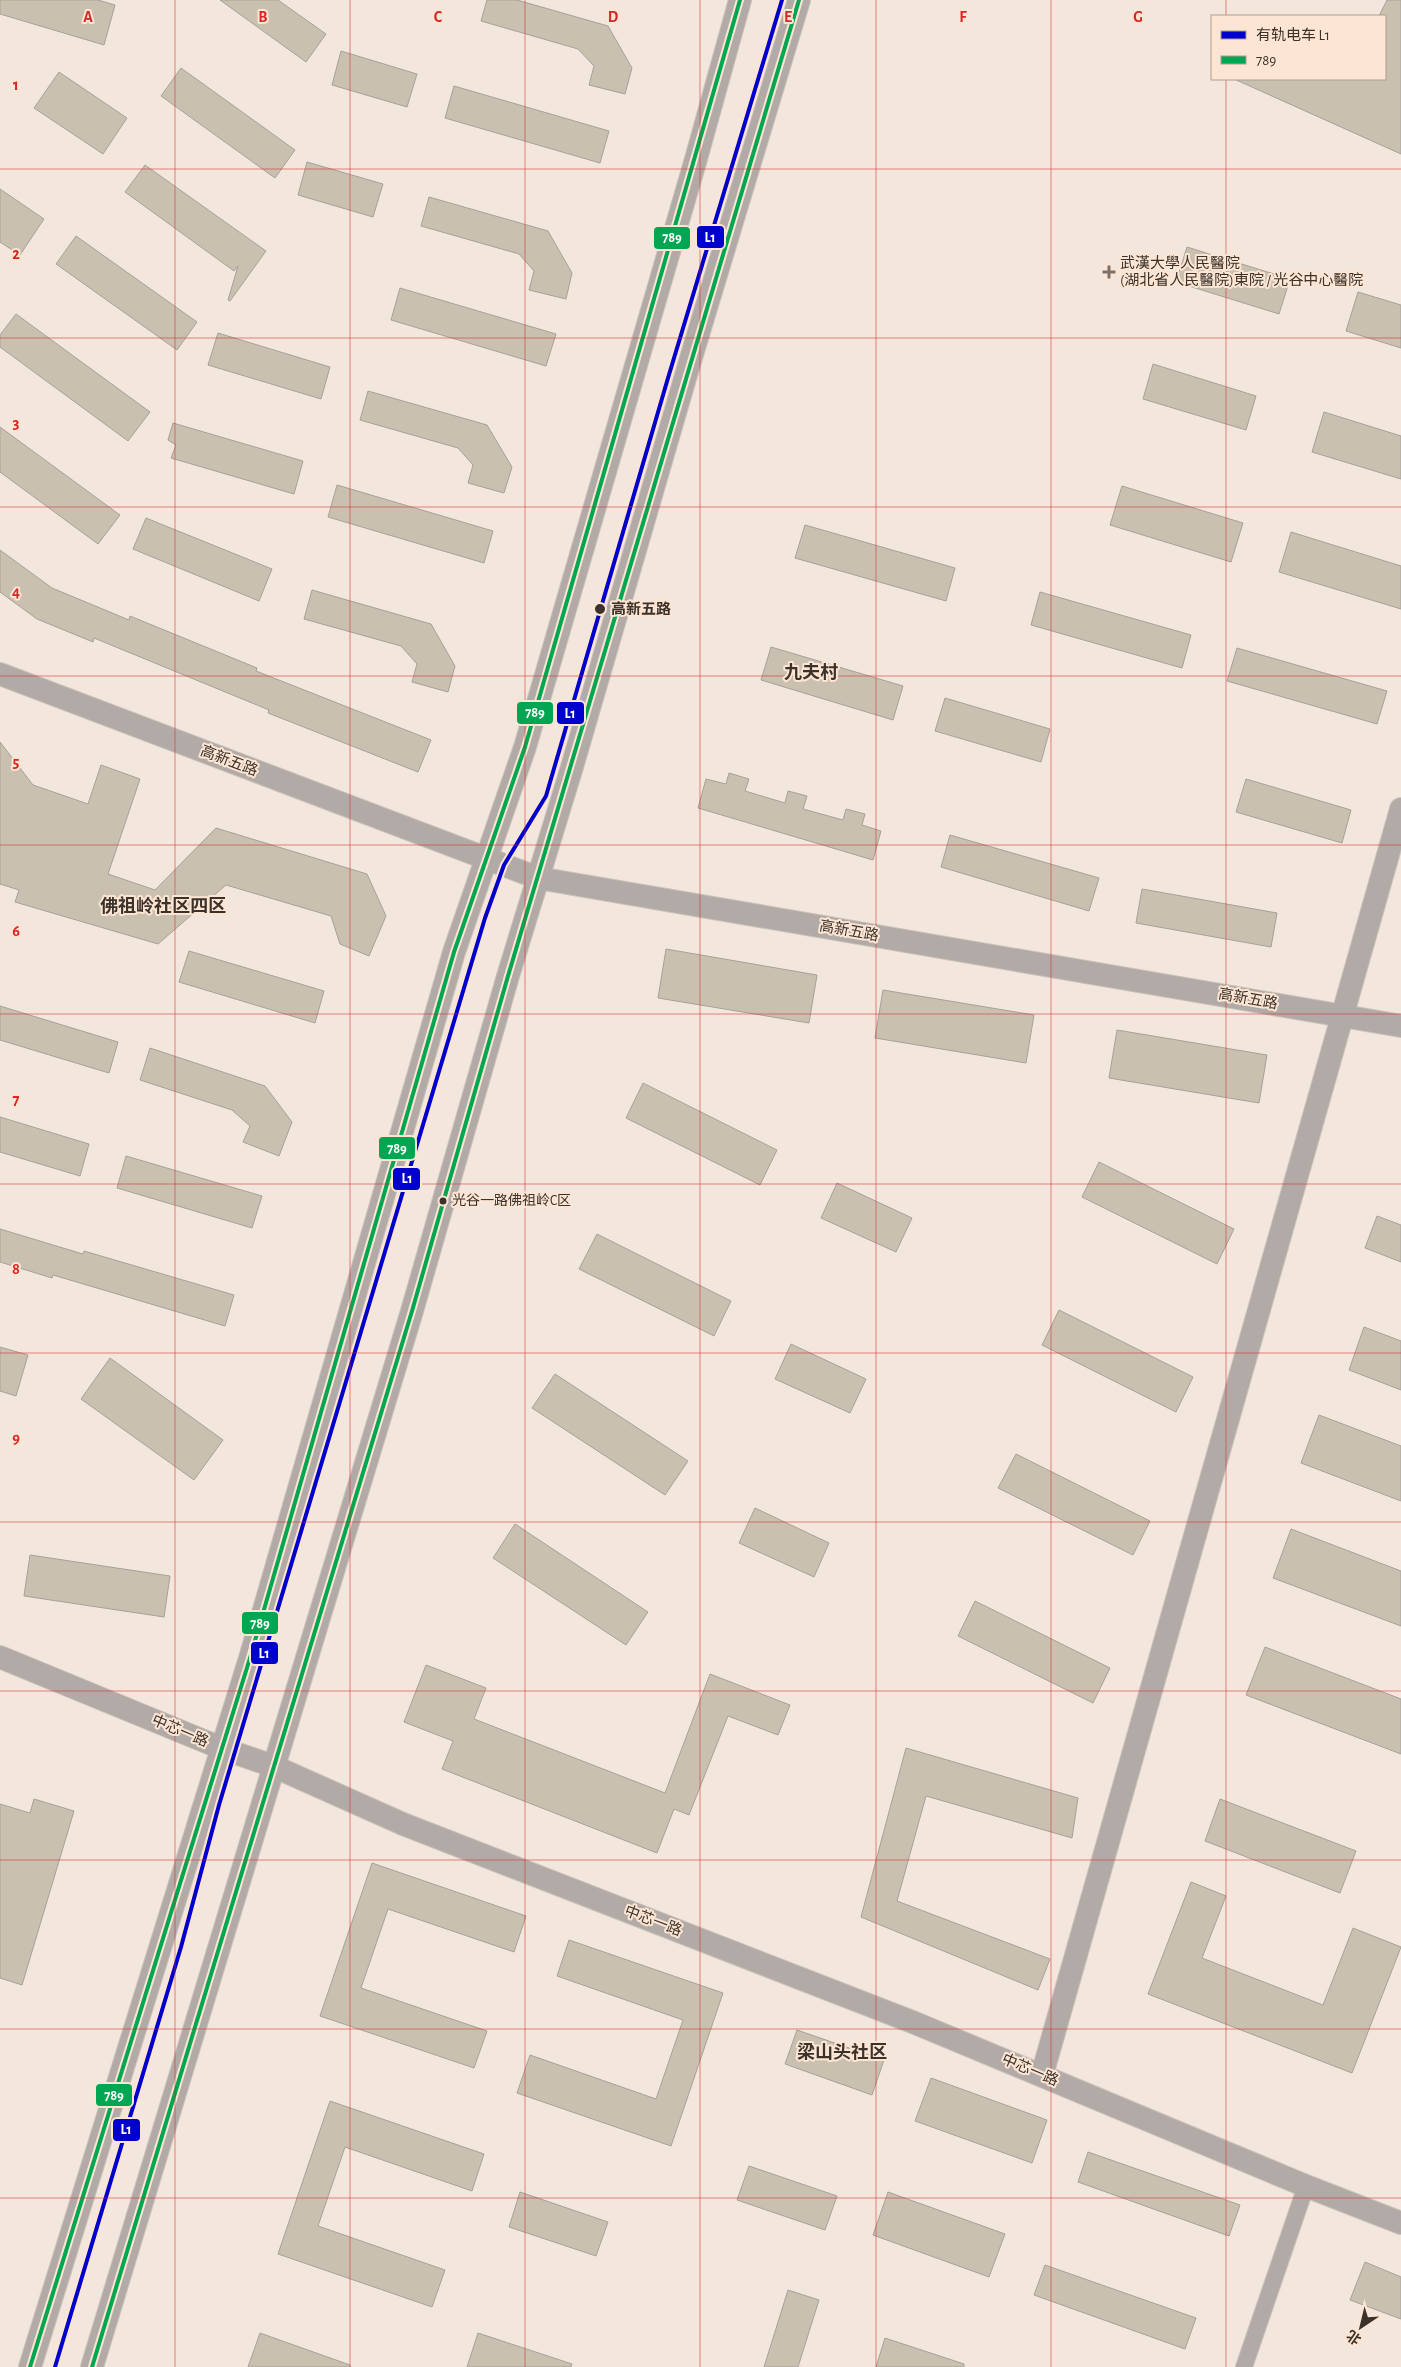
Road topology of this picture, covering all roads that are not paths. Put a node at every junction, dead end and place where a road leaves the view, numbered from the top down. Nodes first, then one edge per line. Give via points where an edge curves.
1 (740, 0) edge
2 (799, 0) edge
3 (0, 674) edge
4 (1401, 809) edge
5 (486, 859) junction
6 (1401, 859) edge
7 (538, 878) junction
8 (1349, 1016) junction
9 (1401, 1026) edge
10 (0, 1657) edge
11 (221, 1748) junction
12 (273, 1766) junction
13 (1048, 2078) junction
14 (1306, 2186) junction
15 (1401, 2222) edge
16 (30, 2367) edge
17 (92, 2367) edge
18 (1244, 2367) edge

1 - 5 main road via 525,747
2 - 7 main road
3 - 5 main road, 高新五路
4 - 8 main road
5 - 7 main road, 高新五路
5 - 11 main road via 454,952
6 - 8 main road
7 - 8 main road, 高新五路
7 - 12 main road via 412,1311
8 - 9 main road, 高新五路
8 - 13 main road
10 - 11 main road, 中芯一路
11 - 12 main road, 中芯一路
11 - 16 main road
12 - 13 main road, 中芯一路 via 403,1824 915,2022
12 - 17 main road
13 - 14 main road, 中芯一路
14 - 15 main road, 中芯一路
14 - 18 street

